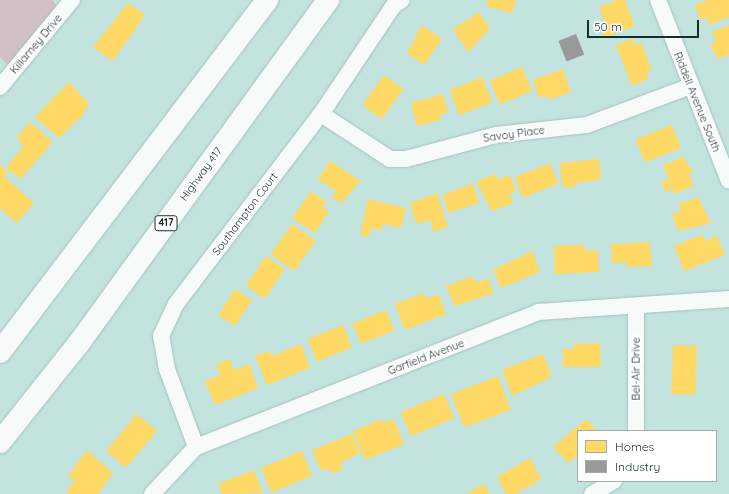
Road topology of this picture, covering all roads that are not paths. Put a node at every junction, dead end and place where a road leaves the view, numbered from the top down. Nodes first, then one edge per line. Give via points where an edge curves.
1 (72, 0) edge
2 (267, 0) edge
3 (328, 0) edge
4 (402, 0) edge
5 (658, 0) edge
6 (691, 86) junction
7 (0, 87) edge
8 (321, 114) junction
9 (729, 181) edge
10 (729, 300) edge
11 (636, 306) junction
12 (0, 352) edge
13 (636, 430) edge
14 (0, 442) edge
15 (196, 447) junction
16 (612, 482) edge
17 (152, 494) edge
18 (592, 494) edge

1 - 7 street, Killarney Drive
2 - 12 highway
3 - 14 highway, Highway 417 / 417 via 79,343
4 - 8 street, Southampton Court via 394,5
5 - 6 street, Riddell Avenue South
6 - 8 street, Savoy Place via 587,125 496,135 406,158 390,159
6 - 9 street, Riddell Avenue South
8 - 15 street, Southampton Court via 176,304 161,336 167,369
10 - 11 street, Garfield Avenue
11 - 13 street, Bel-Air Drive
11 - 15 street, Garfield Avenue via 539,312
15 - 17 street, Garfield Avenue
16 - 18 street

